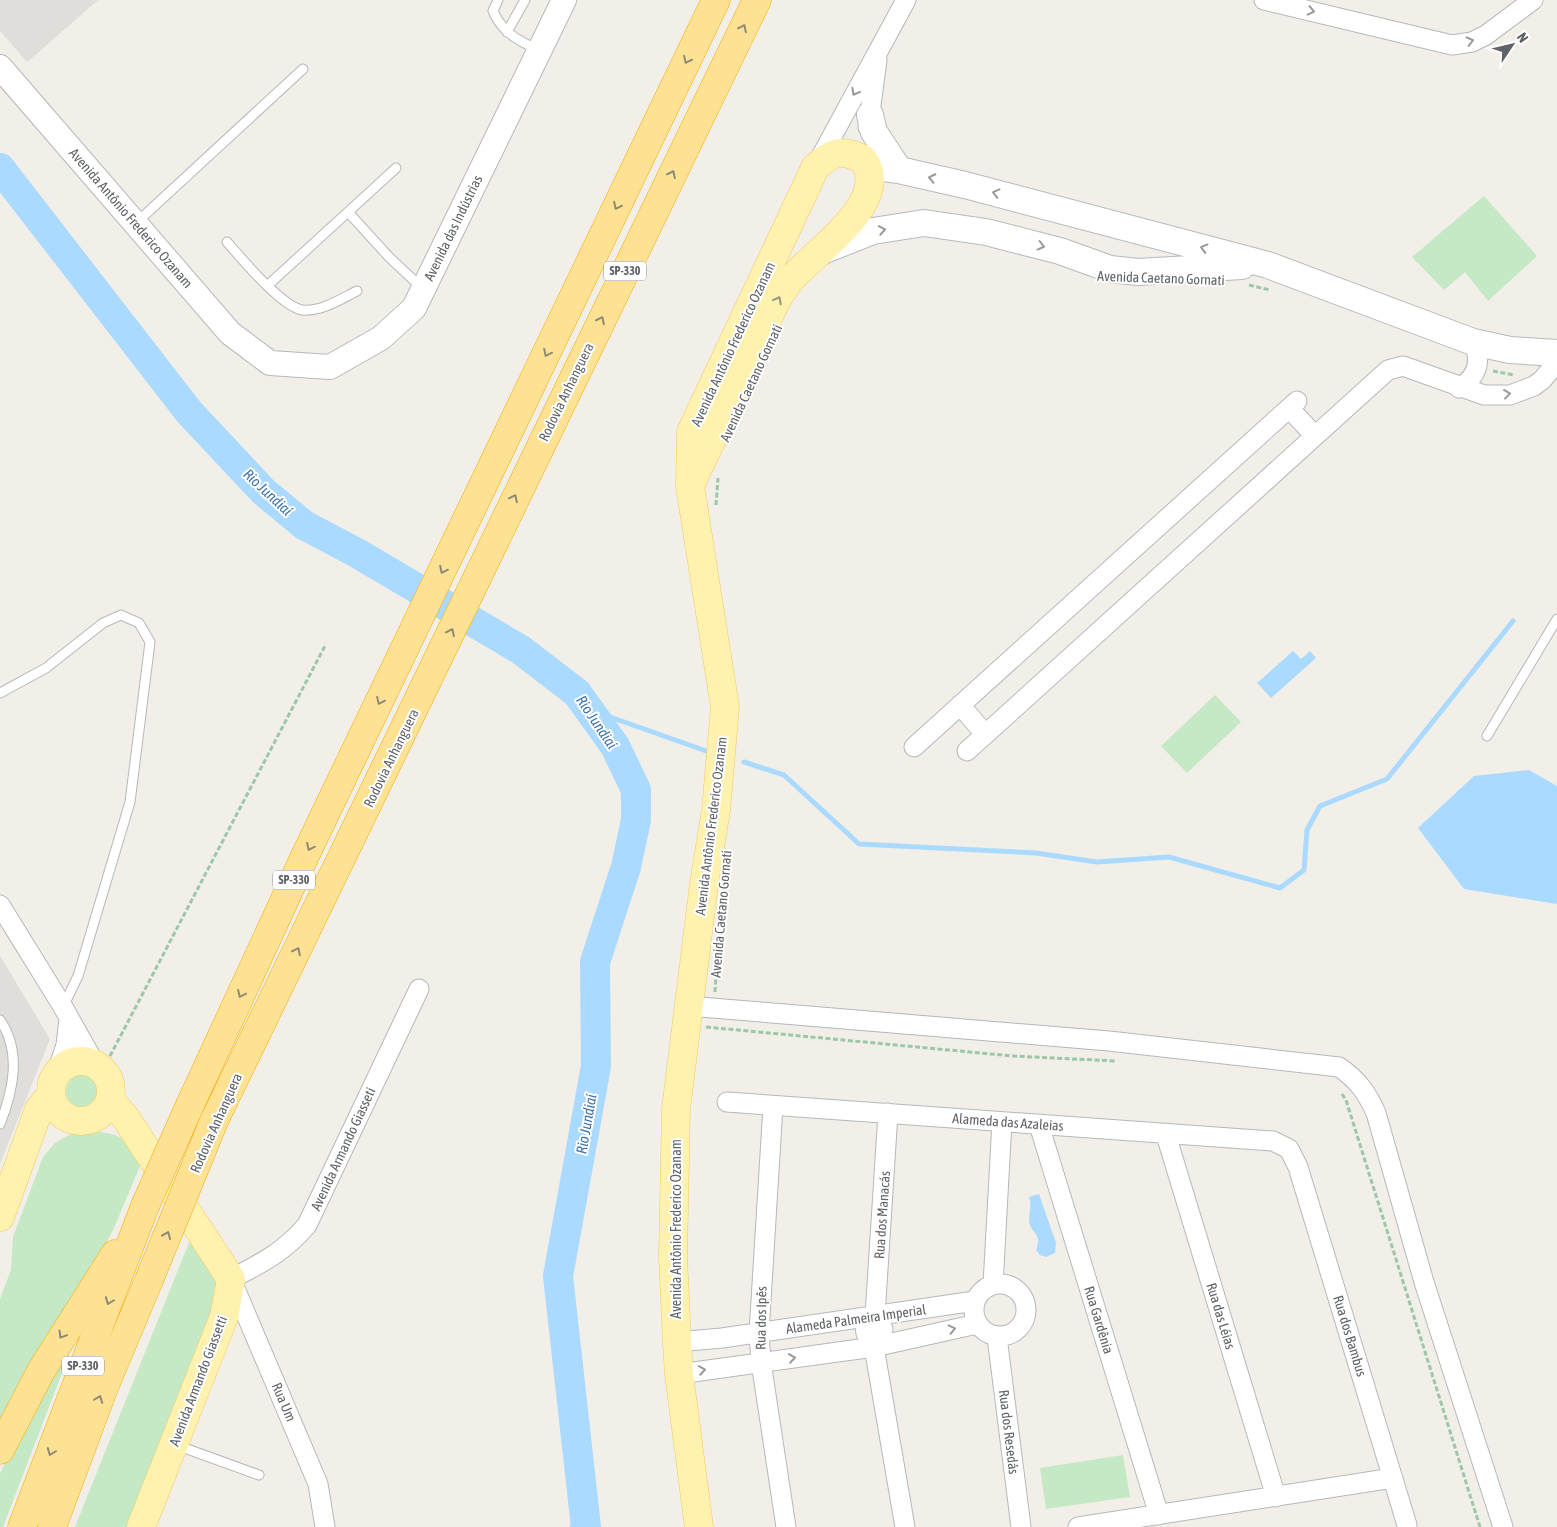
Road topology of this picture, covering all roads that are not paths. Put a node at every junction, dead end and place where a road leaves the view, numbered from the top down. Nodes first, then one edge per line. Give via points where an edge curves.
1 (498, 0) edge
2 (525, 0) edge
3 (564, 0) edge
4 (716, 0) edge
5 (757, 0) edge
6 (906, 0) edge
7 (1264, 0) edge
8 (1532, 0) edge
9 (508, 32) junction
10 (878, 49) junction
11 (539, 50) junction
12 (0, 66) edge
13 (303, 70) dead end
14 (870, 115) junction
15 (866, 163) junction
16 (396, 168) dead end
17 (815, 168) junction
18 (899, 170) junction
19 (348, 212) junction
20 (791, 218) junction
21 (136, 224) junction
22 (1126, 228) junction
23 (227, 242) dead end
24 (819, 252) junction
25 (1268, 265) junction
26 (1110, 269) junction
27 (267, 286) junction
28 (423, 289) junction
29 (357, 291) dead end
30 (749, 336) junction
31 (1473, 342) junction
32 (1556, 353) edge
33 (270, 363) joint
34 (1459, 388) junction
35 (1315, 436) junction
36 (1557, 619) edge
37 (0, 692) edge
38 (960, 705) junction
39 (985, 734) junction
40 (1487, 736) dead end
41 (914, 747) dead end
42 (967, 751) dead end
43 (0, 905) edge
44 (419, 989) dead end
45 (66, 1013) junction
46 (705, 1014) junction
47 (0, 1020) edge
48 (99, 1067) junction
49 (54, 1084) junction
50 (726, 1102) dead end
51 (773, 1106) junction
52 (91, 1113) junction
53 (888, 1113) junction
54 (1002, 1122) junction
55 (0, 1124) edge
56 (1039, 1125) junction
57 (1166, 1135) junction
58 (1289, 1149) joint
59 (20, 1164) junction
60 (145, 1206) junction
61 (0, 1217) edge
62 (232, 1279) junction
63 (993, 1285) junction
64 (975, 1301) junction
65 (875, 1316) junction
66 (977, 1324) junction
67 (759, 1333) junction
68 (996, 1336) junction
69 (677, 1342) junction
70 (874, 1346) junction
71 (761, 1362) junction
72 (679, 1374) junction
73 (174, 1444) junction
74 (0, 1450) edge
75 (260, 1475) dead end
76 (1393, 1478) junction
77 (1276, 1497) junction
78 (1159, 1515) junction
79 (1407, 1525) dead end
80 (22, 1527) edge
81 (52, 1527) edge
82 (141, 1527) edge
83 (325, 1527) edge
84 (699, 1527) edge
85 (786, 1527) edge
86 (905, 1527) edge
87 (1020, 1527) edge
88 (1078, 1527) edge
89 (1503, 1527) edge

1 - 9 lane via 493,11 498,24
2 - 9 lane
3 - 11 street, Avenida das Indústrias
4 -> 60 highway, SP-330, bridge via 304,858
81 -> 5 highway, Rodovia Anhanguera / SP-330, bridge via 103,1390 214,1121
6 - 10 street, Avenida Antônio Frederico Ozanam
7 -> 8 street via 1452,45 1472,42 1486,35
9 - 11 lane via 519,42
10 - 14 street, Avenida Antônio Frederico Ozanam
10 -> 17 street, Avenida Antônio Frederico Ozanam
11 - 28 street, Avenida das Indústrias
12 - 21 street, Avenida Antônio Frederico Ozanam
13 - 21 lane
14 - 15 street, Avenida Antônio Frederico Ozanam
14 - 18 main road via 874,132
15 - 17 main road via 841,152 828,156
15 - 18 main road, Avenida Caetano Gornati
15 - 24 main road via 870,173 869,186 862,203 844,231
16 - 19 lane
17 - 20 main road, Avenida Antônio Frederico Ozanam
22 -> 18 main road, Avenida Caetano Gornati
19 - 27 lane
19 - 28 lane
20 - 24 main road via 803,240
20 - 30 main road, Avenida Antônio Frederico Ozanam
21 - 33 street, Avenida Antônio Frederico Ozanam via 230,333
25 -> 22 main road, Avenida Caetano Gornati
22 - 26 main road via 1131,252 1124,262
23 - 27 lane
24 -> 26 main road via 874,231 924,223 994,234 1060,251
30 -> 24 main road via 788,283
25 - 26 main road via 1138,272
25 - 31 main road, Avenida Caetano Gornati
27 - 29 lane via 300,310 332,304
28 - 33 street, Avenida das Indústrias via 414,308 381,338 330,367
30 - 46 main road, Avenida Antônio Frederico Ozanam via 690,486 725,707
31 - 32 main road, Avenida Caetano Gornati via 1510,350
31 - 34 street via 1477,350 1477,368 1474,377
34 -> 32 street via 1484,395 1510,395 1542,380 1552,368
34 - 35 street via 1398,366 1388,370
35 - 38 street via 1293,404
35 - 39 street
36 - 40 lane
37 - 45 lane via 46,668 103,623 121,615 139,623 150,642 130,802
38 - 39 street
38 - 41 street
39 - 42 street
43 - 45 street
44 - 62 street, Avenida Armando Giasseti via 307,1225 270,1259
45 - 48 street
45 - 49 street via 66,1045
46 - 69 main road, Avenida Antônio Frederico Ozanam via 676,1109 674,1257
46 - 89 street via 1109,1042 1339,1068 1354,1078 1368,1096 1376,1114 1424,1282
47 - 55 lane via 8,1031 14,1052 11,1098
48 - 49 main road via 74,1062 65,1065
48 - 52 main road via 110,1084
49 - 52 main road via 55,1106 62,1114
49 - 59 main road via 39,1109
50 - 51 street, Alameda das Azaleias
51 - 53 street, Alameda das Azaleias
51 - 67 street, Rua dos Ipês
52 - 59 main road via 58,1128
52 - 62 main road via 125,1116
53 - 54 street, Alameda das Azaleias
53 - 65 street, Rua dos Manacás
54 - 56 street, Alameda das Azaleias
54 - 63 street
56 - 57 street, Alameda das Azaleias
56 - 78 street, Rua Gardênia
57 - 58 street, Alameda das Azaleias via 1272,1141
57 - 77 street, Rua das Léias
58 - 76 street, Rua dos Bambus via 1298,1167
59 - 61 main road
60 -> 74 highway via 40,1371
60 -> 80 highway, SP-330
62 - 73 main road, Avenida Armando Giassetti via 224,1317
62 - 83 street, Rua Um via 318,1484
63 - 64 street via 979,1293
63 - 68 street via 1002,1284 1017,1290 1026,1304 1026,1313 1019,1328 1013,1333
64 - 65 street, Alameda Palmeira Imperial
64 - 66 street
65 - 67 street, Alameda Palmeira Imperial
65 - 70 street, Rua dos Manacás via 864,1329
66 - 68 street
70 -> 66 street, Alameda Palmeira Imperial
67 - 69 street, Alameda Palmeira Imperial
67 - 71 street, Rua dos Ipês
68 - 87 street, Rua dos Resedás
69 - 72 main road, Avenida Antônio Frederico Ozanam
71 -> 70 street, Alameda Palmeira Imperial
70 - 86 street, Rua dos Manacás
72 -> 71 street, Alameda Palmeira Imperial
71 - 85 street, Rua dos Ipês
72 - 84 main road, Avenida Antônio Frederico Ozanam
73 - 75 lane
73 - 82 main road, Avenida Armando Giassetti
76 - 77 street
76 - 79 street, Rua dos Bambus
77 - 78 street
78 - 88 street

